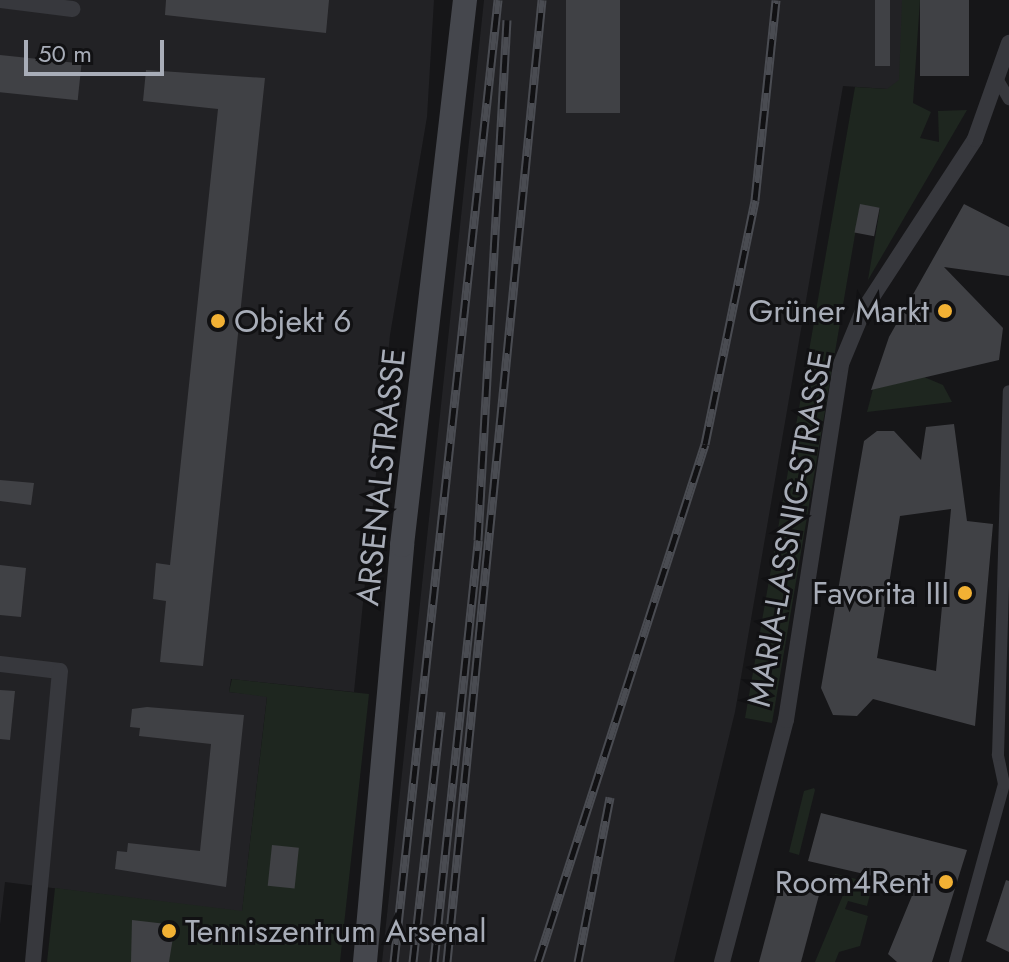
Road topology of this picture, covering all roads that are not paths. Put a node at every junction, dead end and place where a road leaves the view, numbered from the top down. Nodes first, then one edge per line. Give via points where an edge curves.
1 (0, 0) edge
2 (465, 0) edge
3 (72, 9) dead end
4 (1009, 43) edge
5 (999, 82) junction
6 (1009, 99) edge
7 (1009, 391) edge
8 (1006, 634) edge
9 (0, 664) edge
10 (33, 962) edge
11 (365, 962) edge
12 (722, 962) edge
13 (955, 962) edge

1 - 3 street
2 - 11 main road, ARSENALSTRASSE via 404,533
4 - 5 street, MARIA-LASSNIG-STRASSE
5 - 6 street
5 - 12 street, MARIA-LASSNIG-STRASSE via 975,139 863,311 841,364 786,720
7 - 8 street
8 - 13 street via 1004,784
9 - 10 street via 60,671

